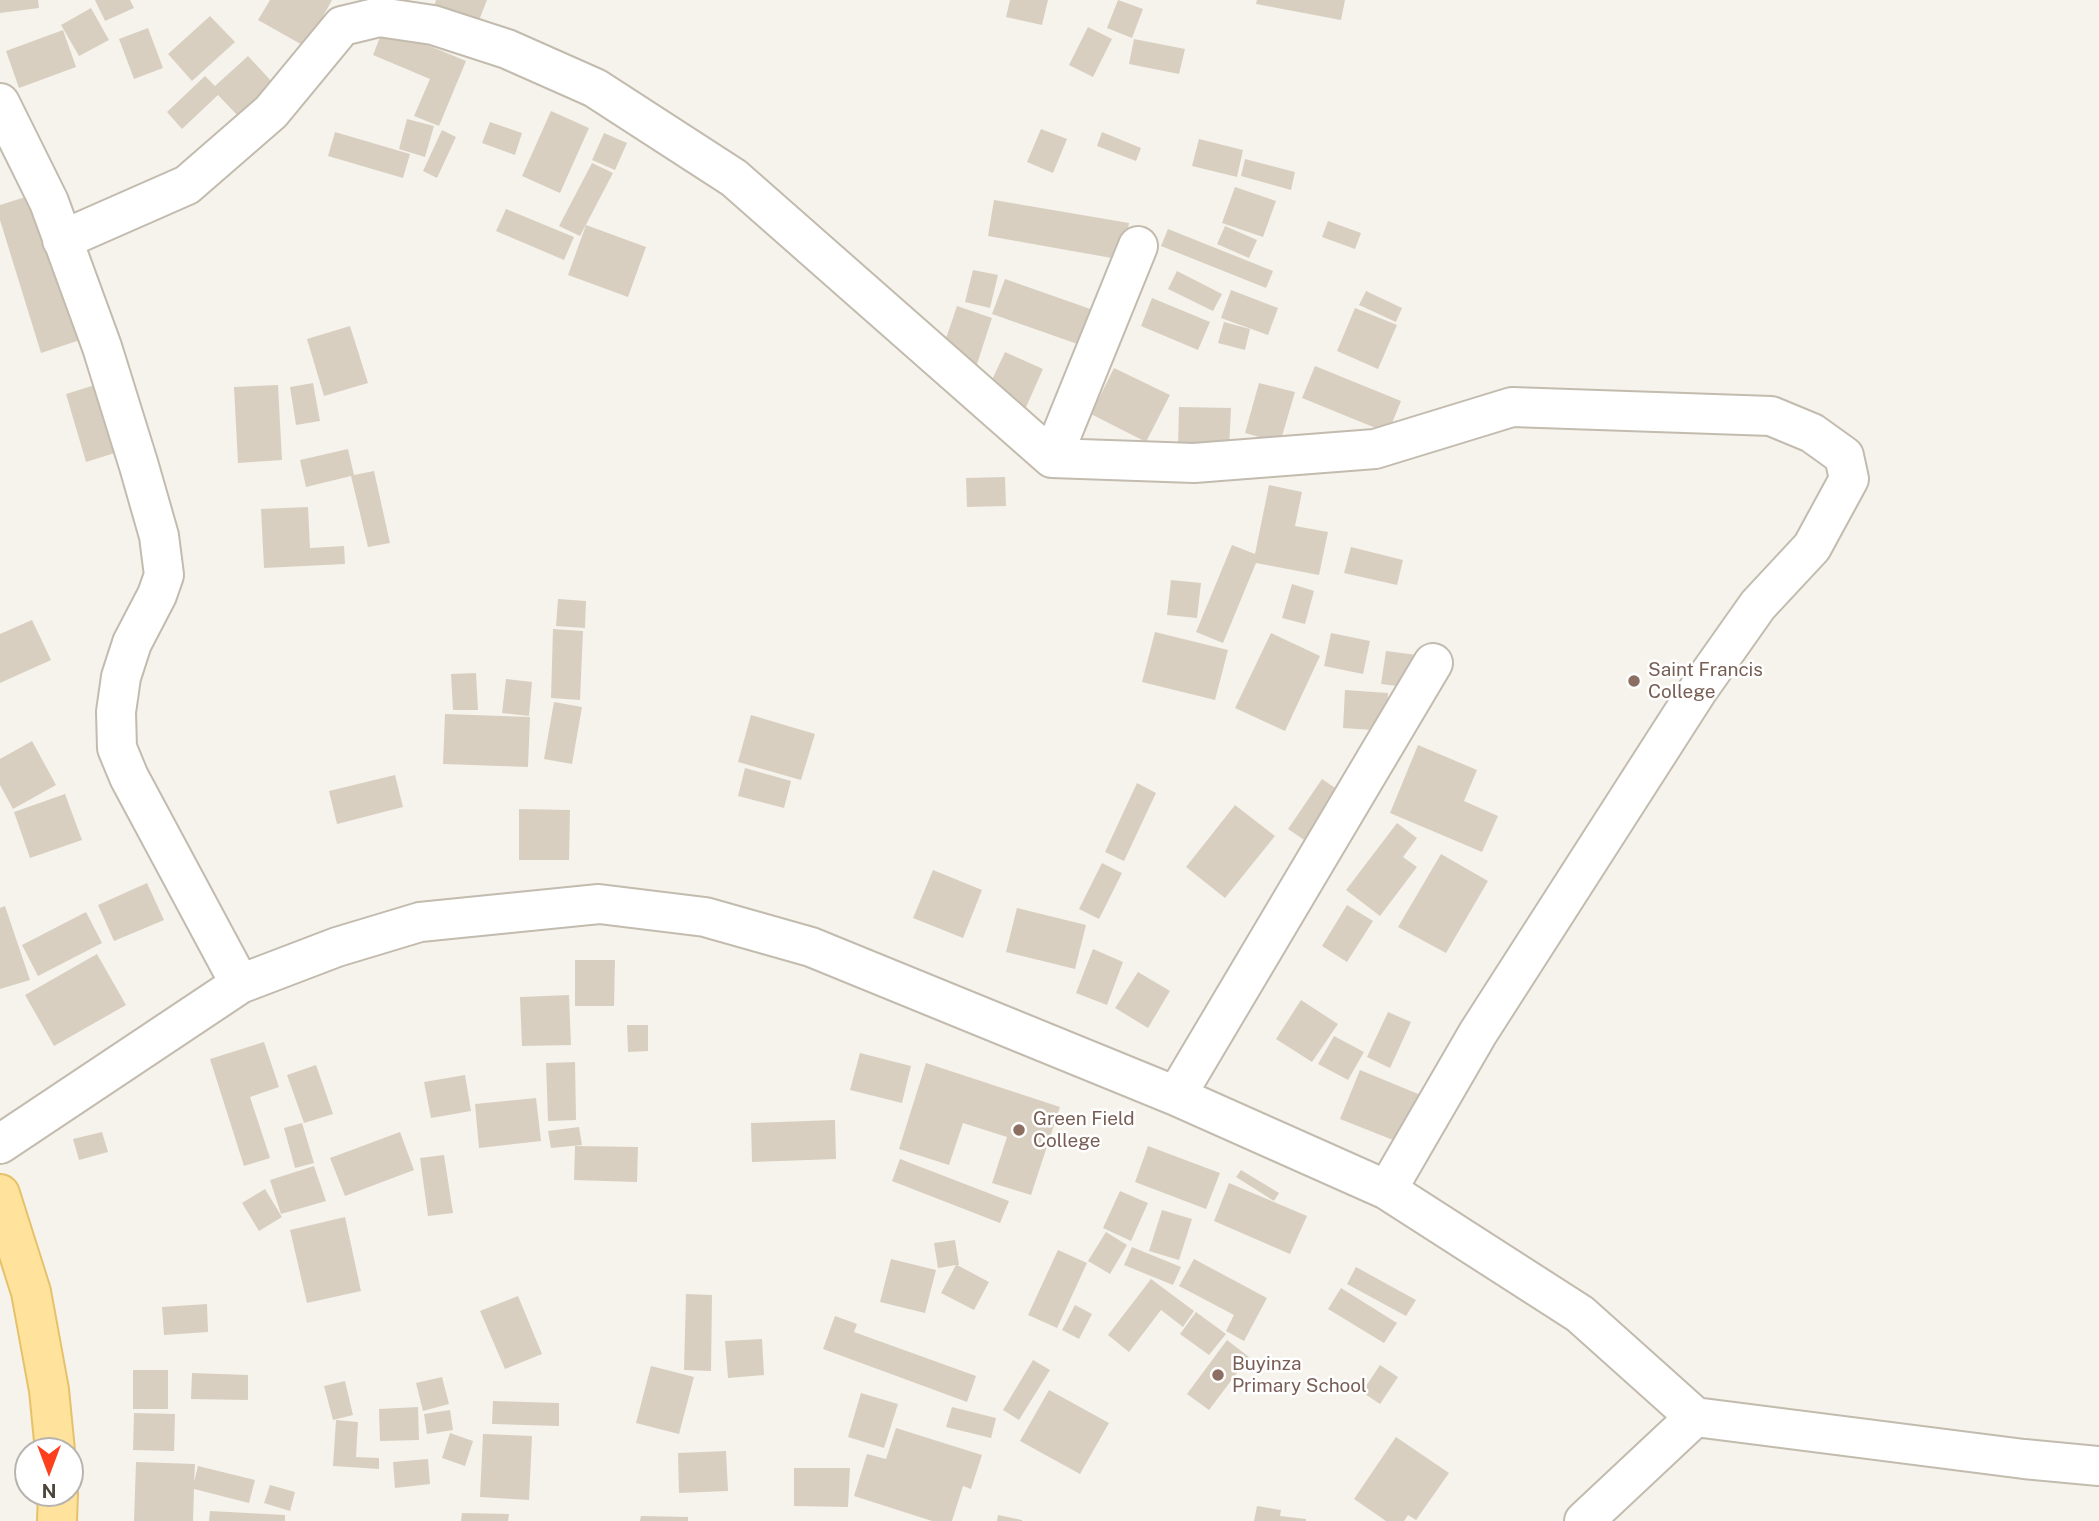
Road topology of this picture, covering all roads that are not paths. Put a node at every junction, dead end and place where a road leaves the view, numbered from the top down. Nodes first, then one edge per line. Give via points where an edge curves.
1 (0, 103) edge
2 (62, 240) junction
3 (1138, 246) dead end
4 (1052, 458) junction
5 (1433, 663) dead end
6 (240, 984) junction
7 (1176, 1096) junction
8 (0, 1144) edge
9 (1387, 1190) junction
10 (0, 1194) edge
11 (1695, 1417) junction
12 (54, 1437) edge
13 (2099, 1466) edge
14 (1584, 1521) edge

1 - 2 street via 49,202
2 - 4 street via 187,185 271,112 342,26 379,17 433,25 508,48 595,88 734,178
2 - 6 street via 139,466 159,536 164,575 121,677 117,748
3 - 4 street
4 - 9 street via 1194,463 1376,449 1511,407 1771,416 1812,433 1844,456 1849,479 1812,548 1758,605 1698,690 1478,1033
5 - 7 street
6 - 7 street via 420,922 599,904 705,917 811,947
6 - 8 street
7 - 9 street
9 - 11 street via 1580,1314
10 - 12 main road via 31,1292
11 - 13 street
11 - 14 street

